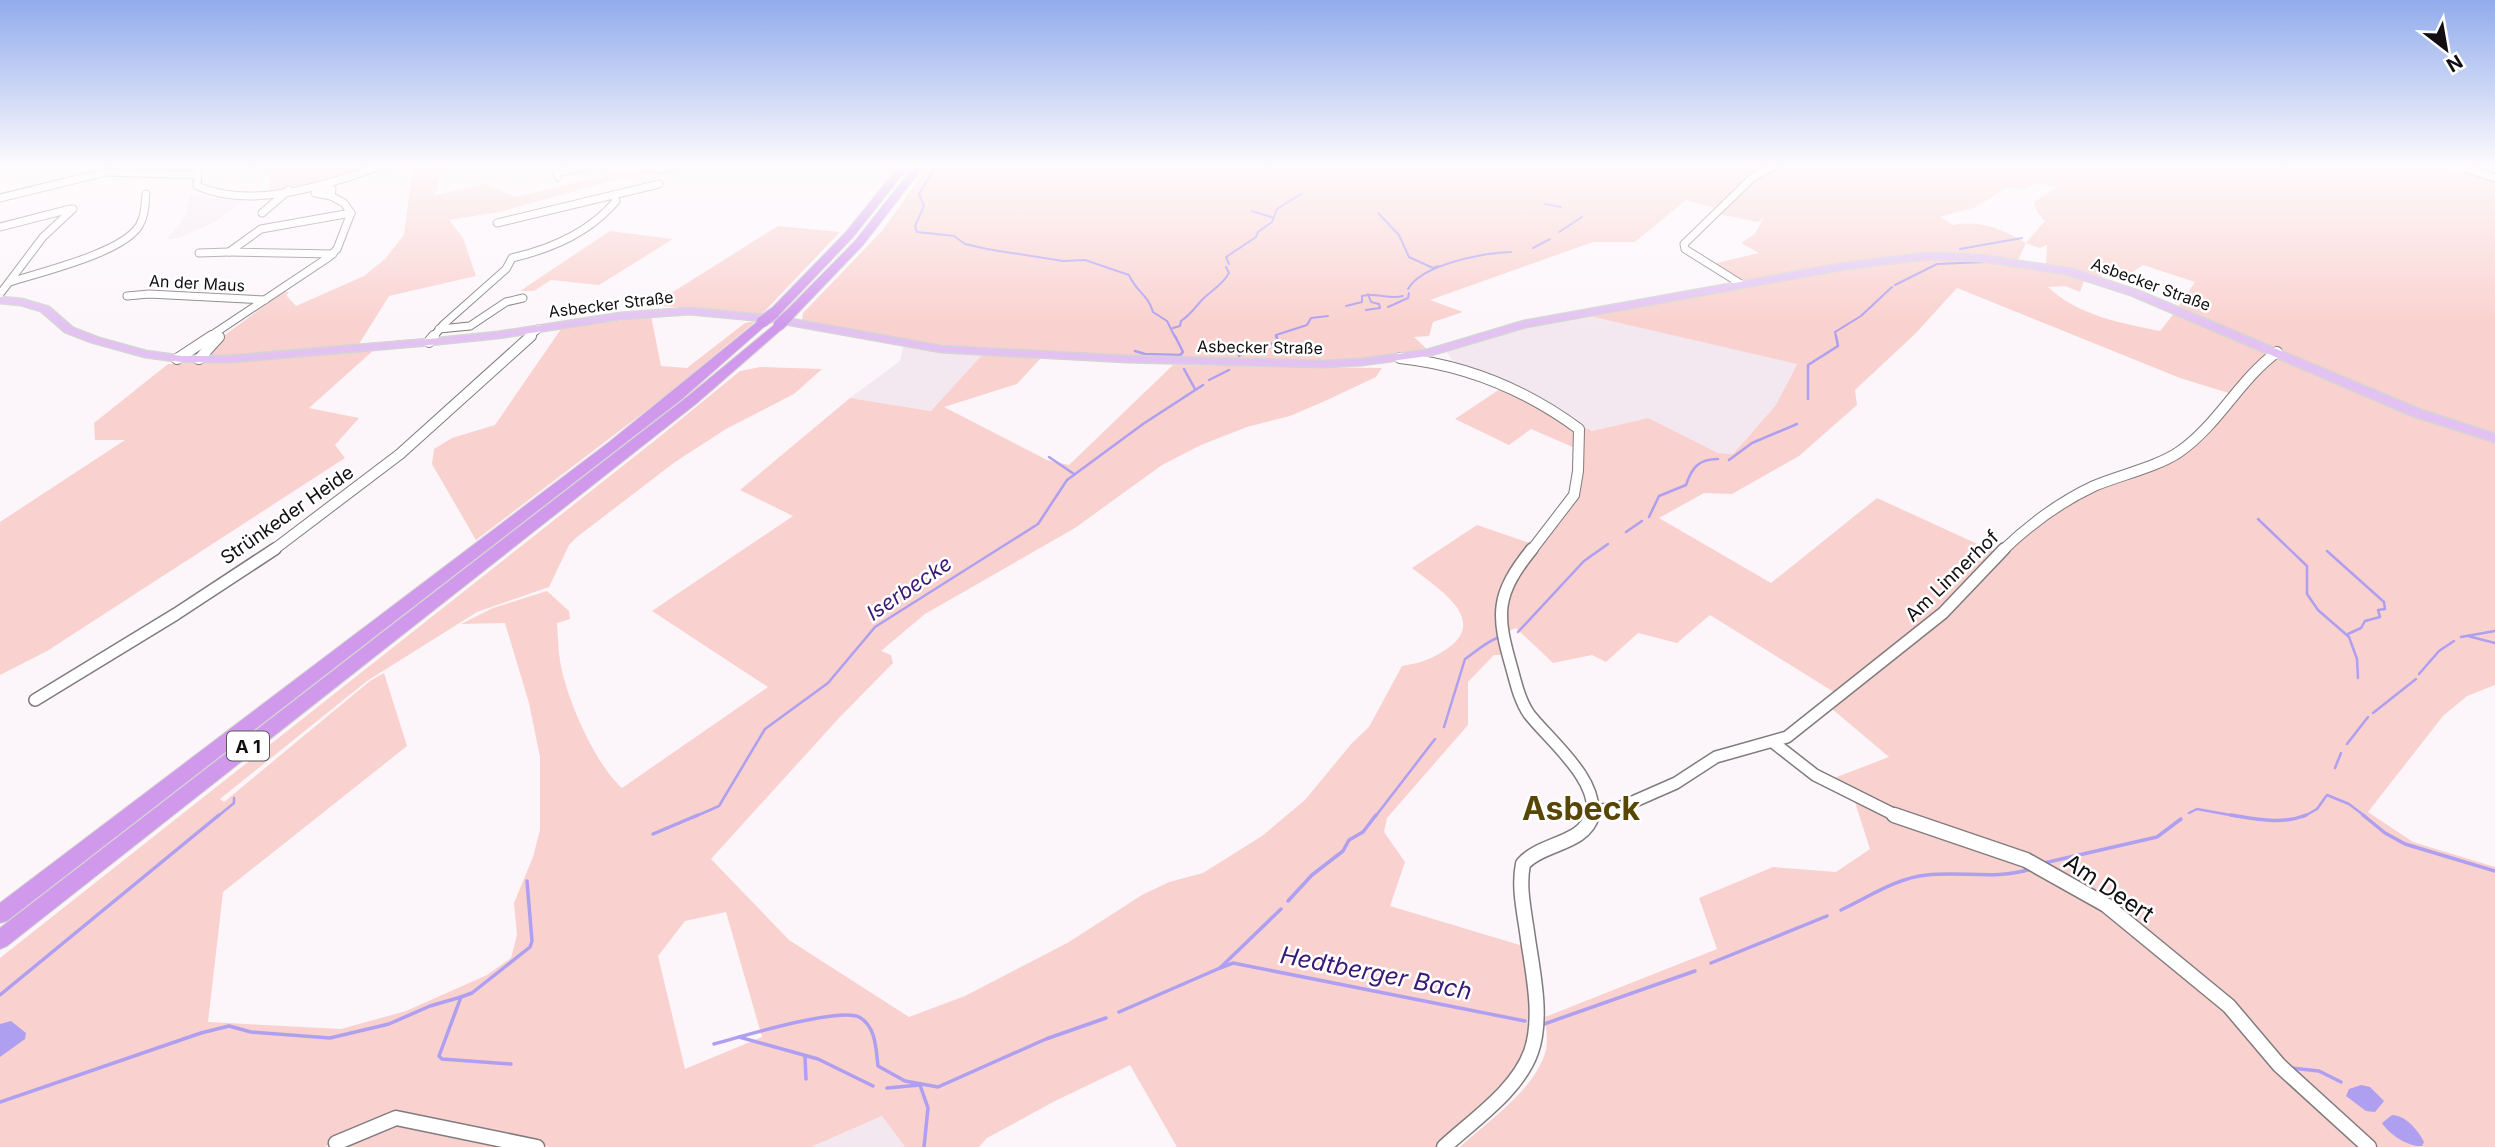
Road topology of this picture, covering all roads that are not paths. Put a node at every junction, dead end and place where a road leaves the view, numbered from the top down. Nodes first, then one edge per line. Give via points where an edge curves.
1 (34, 219) edge
2 (63, 219) edge
3 (142, 219) edge
4 (317, 219) edge
5 (349, 219) edge
6 (501, 219) edge
7 (597, 219) edge
8 (862, 219) edge
9 (878, 219) edge
10 (1710, 219) edge
11 (0, 227) edge
12 (504, 233) dead end
13 (509, 244) dead end
14 (199, 253) dead end
15 (229, 253) junction
16 (333, 254) junction
17 (512, 258) junction
18 (10, 282) junction
19 (1741, 284) junction
20 (0, 294) edge
21 (127, 296) dead end
22 (523, 298) dead end
23 (0, 300) edge
24 (265, 300) junction
25 (780, 318) junction
26 (439, 329) junction
27 (538, 329) junction
28 (429, 342) junction
29 (1433, 352) junction
30 (2277, 352) junction
31 (1400, 358) junction
32 (177, 359) junction
33 (199, 359) junction
34 (1442, 364) junction
35 (1455, 367) junction
36 (2495, 438) edge
37 (512, 531) junction
38 (492, 547) junction
39 (35, 700) dead end
40 (1774, 743) junction
41 (1593, 811) junction
42 (0, 915) edge
43 (0, 940) edge
44 (336, 1143) dead end
45 (537, 1147) edge
46 (1444, 1147) edge
47 (2369, 1147) edge

1 - 11 street
2 - 18 street via 38,243
3 - 18 street via 130,235 92,254
4 - 15 street via 266,227
5 - 16 street
6 - 12 street via 494,220
7 - 17 street via 558,242
8 - 25 highway, A 1
9 - 25 highway, A 1 via 859,243
10 - 19 street via 1684,244 1685,249
13 - 17 street
14 - 15 street
15 - 16 street
16 - 24 street, An der Maus
17 - 26 street via 506,270
18 - 20 street
19 - 29 main road, Asbecker Straße via 1524,324
19 - 30 main road, Asbecker Straße via 1889,259 2005,260 2068,271 2135,293
21 - 24 street, An der Maus
22 - 26 street, Asbecker Straße via 506,302 470,326
23 - 32 main road, Asbecker Straße via 45,309 85,337
24 - 32 street, An der Maus
24 - 33 street, An der Maus
25 - 37 highway, A 1 via 682,408
25 - 37 highway, A 1, bridge via 762,323
26 - 28 street
27 - 28 main road, Asbecker Straße
27 - 31 main road, Asbecker Straße via 689,311 775,319 962,350 1324,364
27 - 39 street, Strünkeder Heide via 402,453 301,531
28 - 33 main road, Asbecker Straße
29 - 31 main road, Asbecker Straße
29 - 34 street
29 - 35 street
30 - 36 main road, Asbecker Straße via 2417,413
30 - 40 street, Am Linnerhof via 2257,367 2204,430 2178,453 2092,487 2030,524 1943,613
31 - 34 street
32 - 33 main road, Asbecker Straße
34 - 35 street
35 - 41 street via 1540,404 1578,429 1572,500 1506,591 1500,619 1525,709 1587,787
37 - 38 highway, A 1
38 - 42 highway, A 1
38 - 43 highway, A 1
40 - 41 street, Am Linnerhof via 1716,757 1676,783 1619,808
40 - 47 street, Am Deert via 1815,775 1885,812 2032,863 2106,905 2229,1006 2279,1065
41 - 46 street via 1583,831 1535,853 1524,864 1521,886 1535,1023 1532,1051 1512,1083
44 - 45 street via 396,1118

